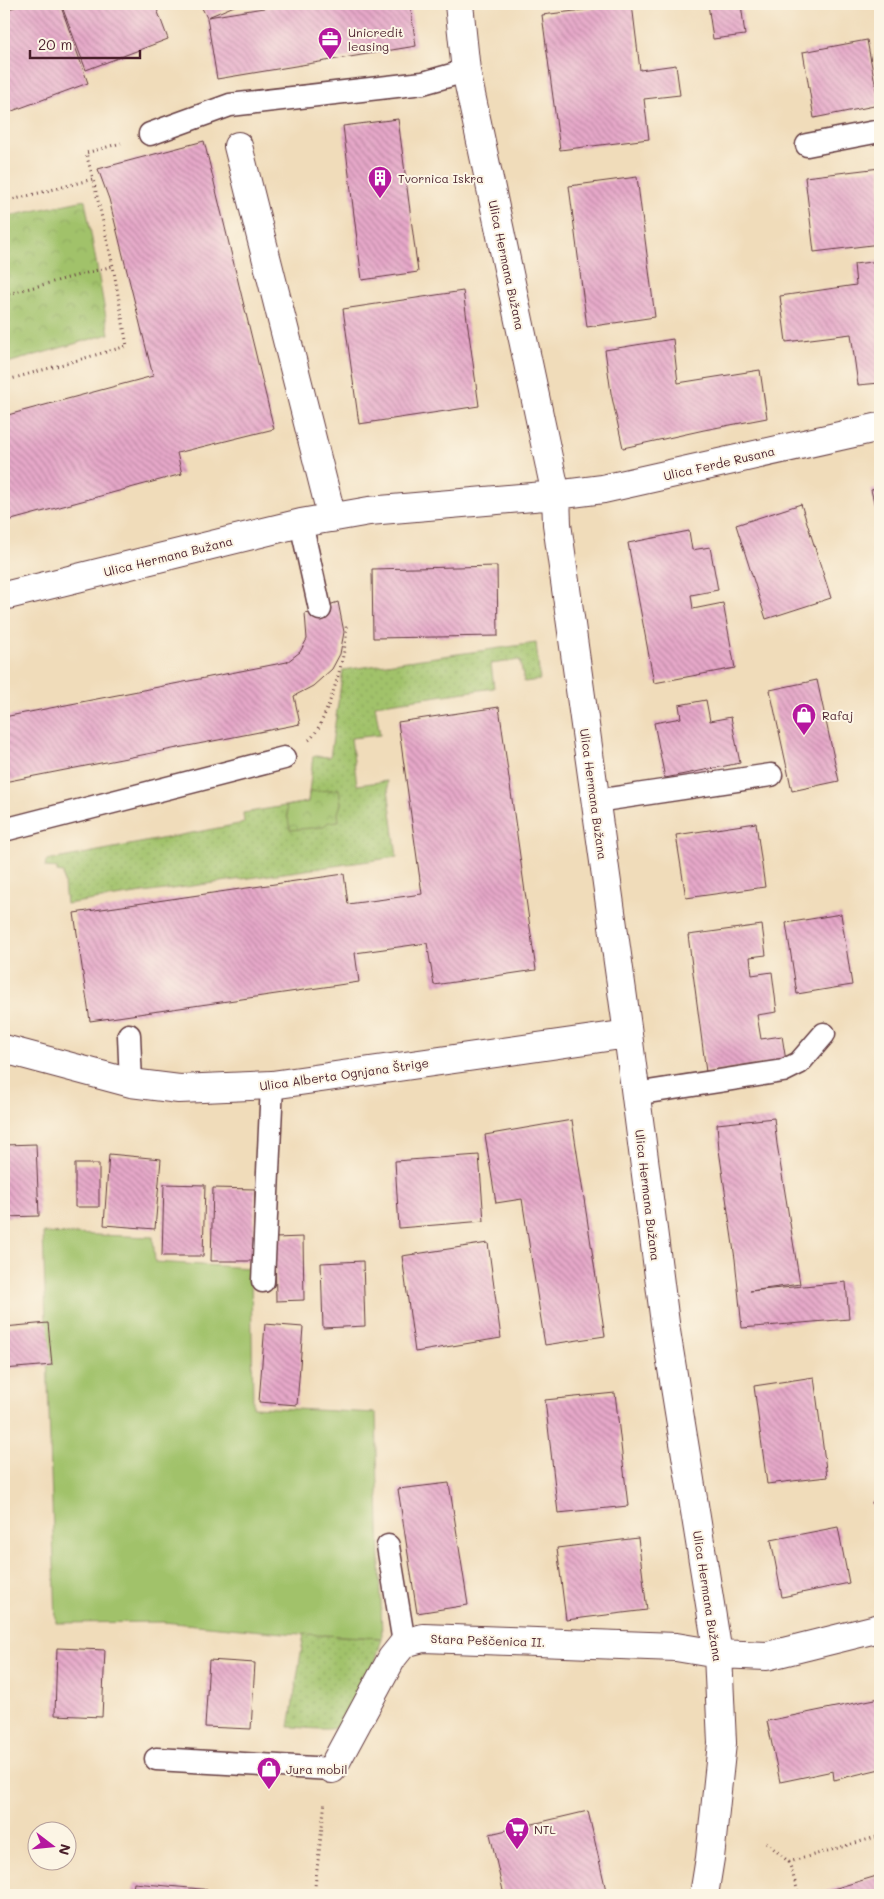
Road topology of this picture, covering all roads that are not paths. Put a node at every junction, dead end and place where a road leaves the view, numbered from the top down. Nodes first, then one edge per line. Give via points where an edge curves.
1 (459, 4) edge
2 (466, 71) junction
3 (880, 131) edge
4 (150, 134) road end
5 (807, 145) dead end
6 (238, 146) dead end
7 (880, 427) edge
8 (556, 495) junction
9 (332, 518) junction
10 (302, 523) junction
11 (4, 596) edge
12 (320, 609) dead end
13 (284, 758) road end
14 (771, 775) dead end
15 (596, 801) junction
16 (4, 830) edge
17 (628, 1034) junction
18 (824, 1034) dead end
19 (129, 1035) dead end
20 (4, 1049) edge
21 (131, 1083) junction
22 (272, 1085) junction
23 (635, 1094) junction
24 (264, 1281) dead end
25 (388, 1546) dead end
26 (880, 1628) edge
27 (404, 1643) junction
28 (718, 1654) junction
29 (156, 1758) dead end
30 (332, 1769) joint
31 (704, 1895) edge

1 - 2 street, Ulica Hermana Bužana
2 - 4 lane via 423,83 230,105
2 - 8 street, Ulica Hermana Bužana
3 - 5 lane
6 - 9 street
7 - 8 street, Ulica Ferde Rusana via 603,489
8 - 9 street, Ulica Hermana Bužana
8 - 15 street, Ulica Hermana Bužana via 557,524
9 - 10 street, Ulica Hermana Bužana
10 - 11 street, Ulica Hermana Bužana
10 - 12 lane
13 - 16 lane
14 - 15 lane
15 - 17 street, Ulica Hermana Bužana
17 - 22 street, Ulica Alberta Ognjana Štrige
17 - 23 street, Ulica Hermana Bužana
18 - 23 lane via 798,1063 783,1071
19 - 21 lane
20 - 21 street, Ulica Alberta Ognjana Štrige
21 - 22 street, Ulica Alberta Ognjana Štrige via 179,1090
22 - 24 lane
23 - 28 street, Ulica Hermana Bužana via 668,1340
25 - 27 lane
26 - 28 street, Stara Peščenica II. via 768,1656
27 - 28 street, Stara Peščenica II. via 432,1638 676,1646
27 - 30 street via 392,1658
28 - 31 street, Ulica Hermana Bužana via 722,1743
29 - 30 lane

